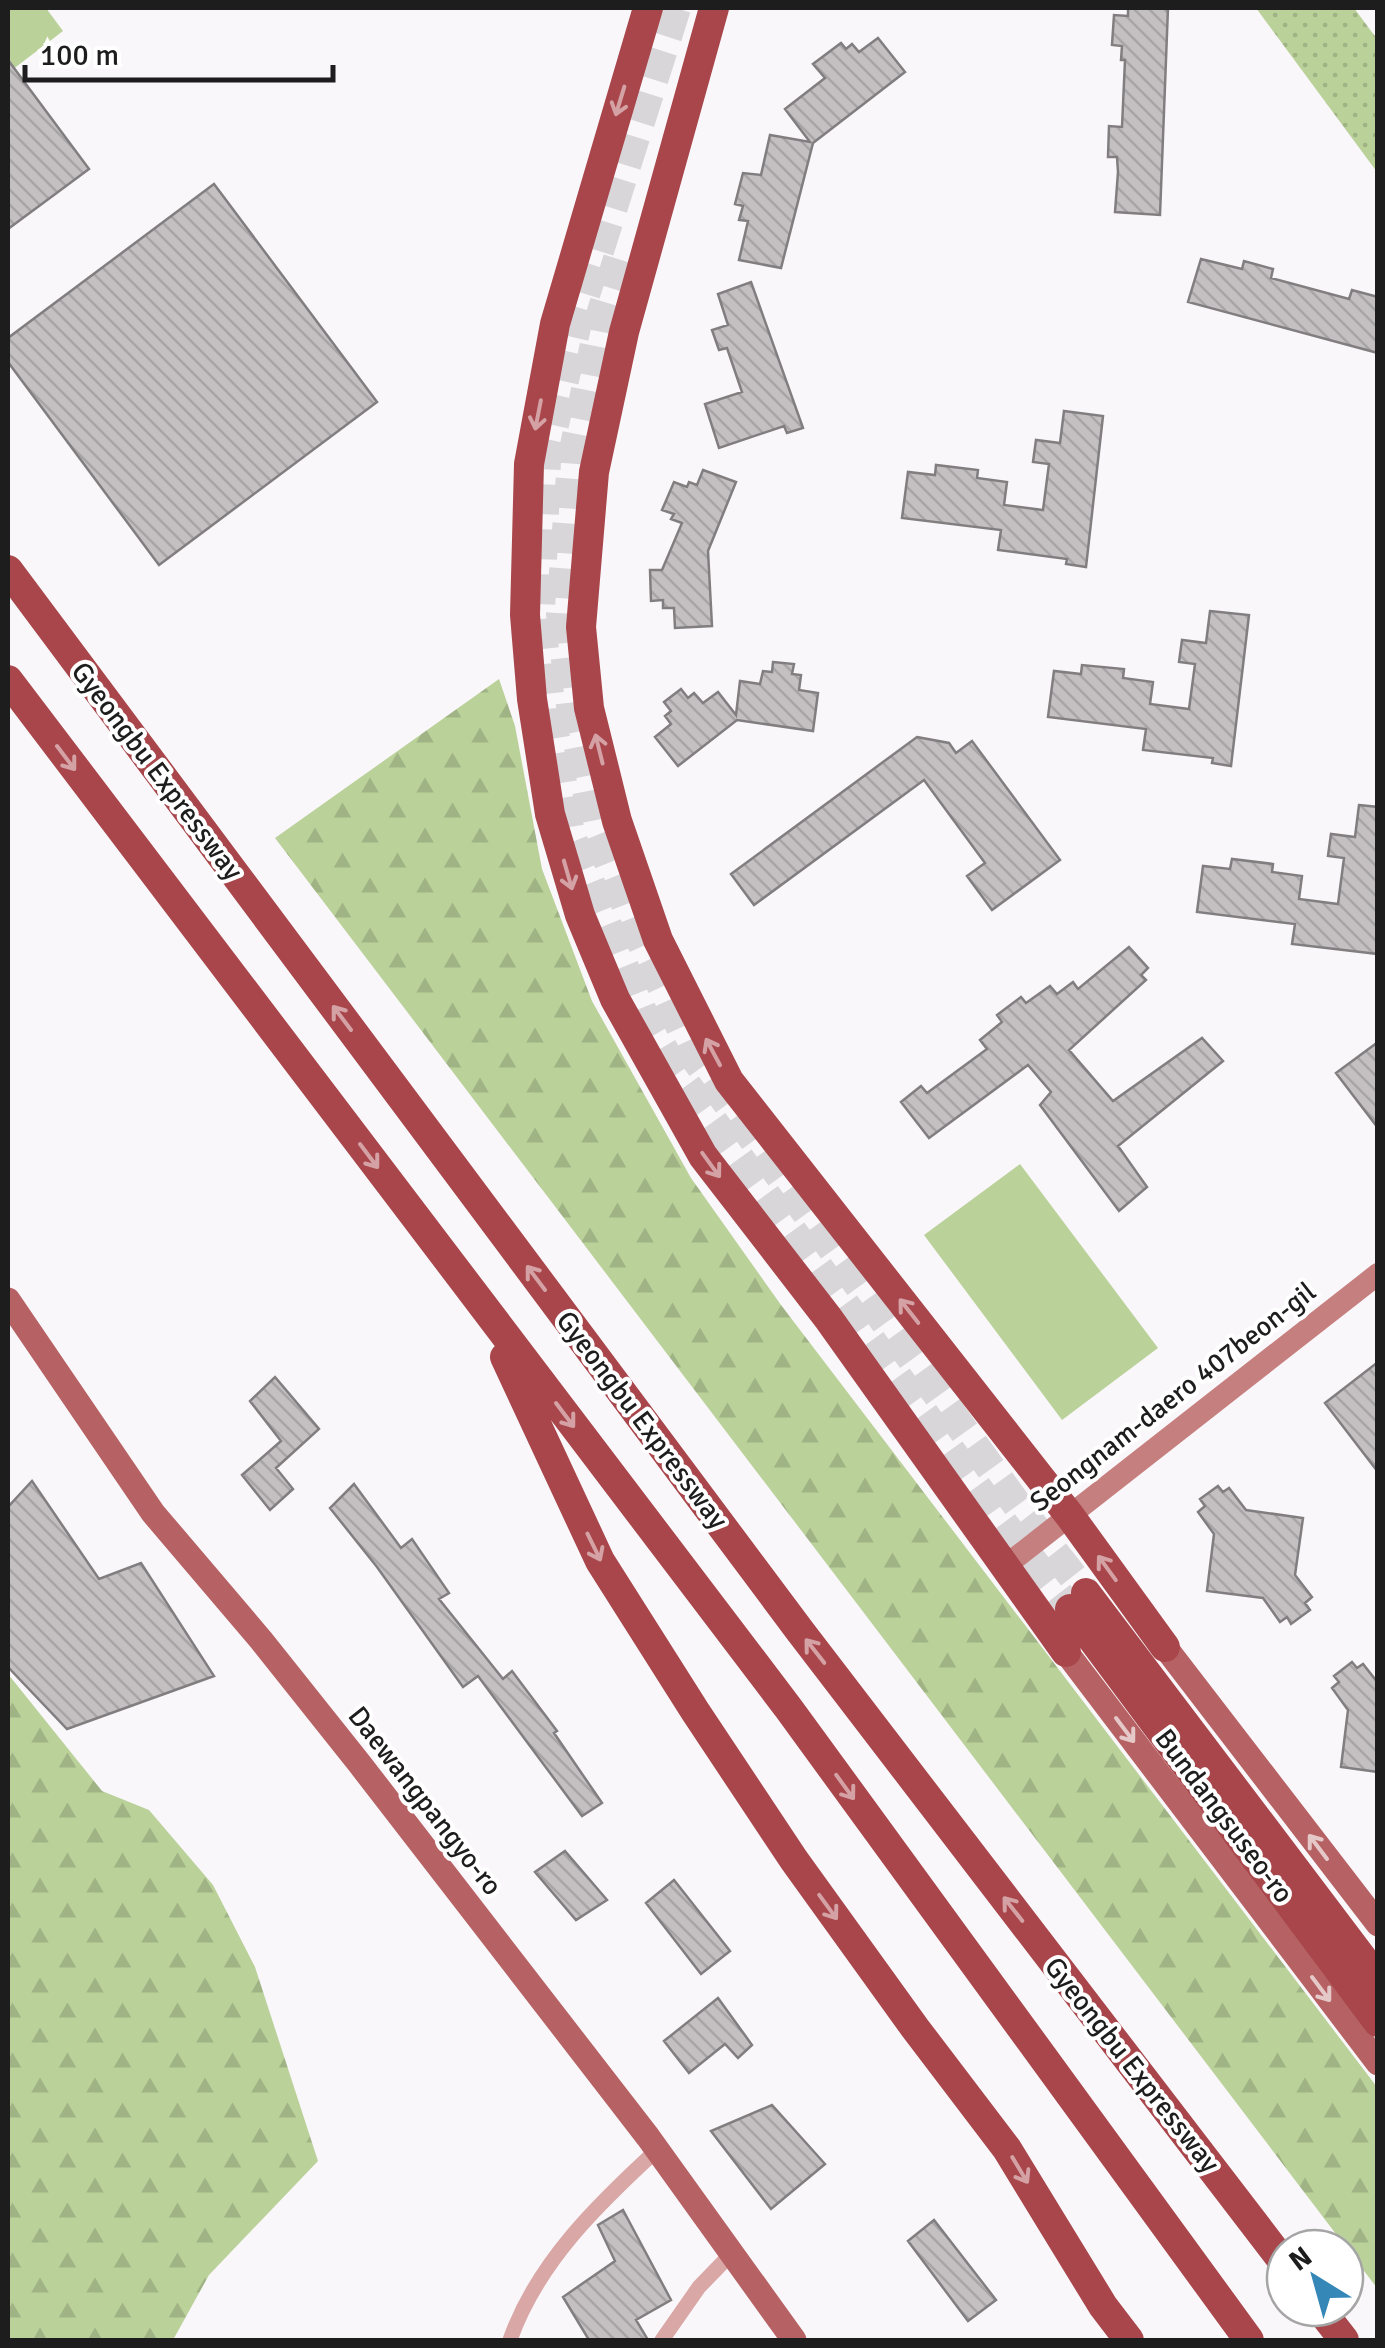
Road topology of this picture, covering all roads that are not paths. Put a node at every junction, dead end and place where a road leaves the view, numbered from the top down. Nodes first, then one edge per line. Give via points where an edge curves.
1 (648, 8) edge
2 (714, 8) edge
3 (8, 570) edge
4 (8, 680) edge
5 (1378, 1274) edge
6 (8, 1300) edge
7 (478, 1300) junction
8 (1070, 1516) junction
9 (1004, 1567) junction
10 (1165, 1647) joint
11 (1066, 1652) joint
12 (1378, 1924) edge
13 (1378, 1979) edge
14 (1378, 2022) edge
15 (1378, 2064) edge
16 (658, 2150) junction
17 (1265, 2238) edge
18 (732, 2253) junction
19 (507, 2340) edge
20 (662, 2340) edge
21 (794, 2340) edge
22 (1128, 2340) edge
23 (1249, 2340) edge

1 -> 9 highway via 555,324 528,464 526,615 550,814 580,915 616,998 703,1156 828,1318
8 -> 2 highway via 729,1081 658,940 616,821 589,708 581,627 594,472 624,332
17 -> 3 highway, Gyeongbu Expressway via 800,1632
4 -> 7 highway, Gyeongbu Expressway
5 - 8 street, Seongnam-daero 407beon-gil
6 - 16 main road, Daewangpangyo-ro via 152,1513 359,1764
7 -> 22 highway via 600,1561 783,1844 1007,2149
7 -> 23 highway, Gyeongbu Expressway via 789,1710
8 - 9 street, Seongnam-daero 407beon-gil
10 -> 8 highway
9 - 11 highway
12 -> 10 main road
11 -> 15 main road
13 - 14 highway, Bundangsuseo-ro via 1078,1601
16 - 18 main road, Daewangpangyo-ro
16 - 19 street via 581,2224 536,2283
18 - 20 street
18 - 21 main road, Daewangpangyo-ro

